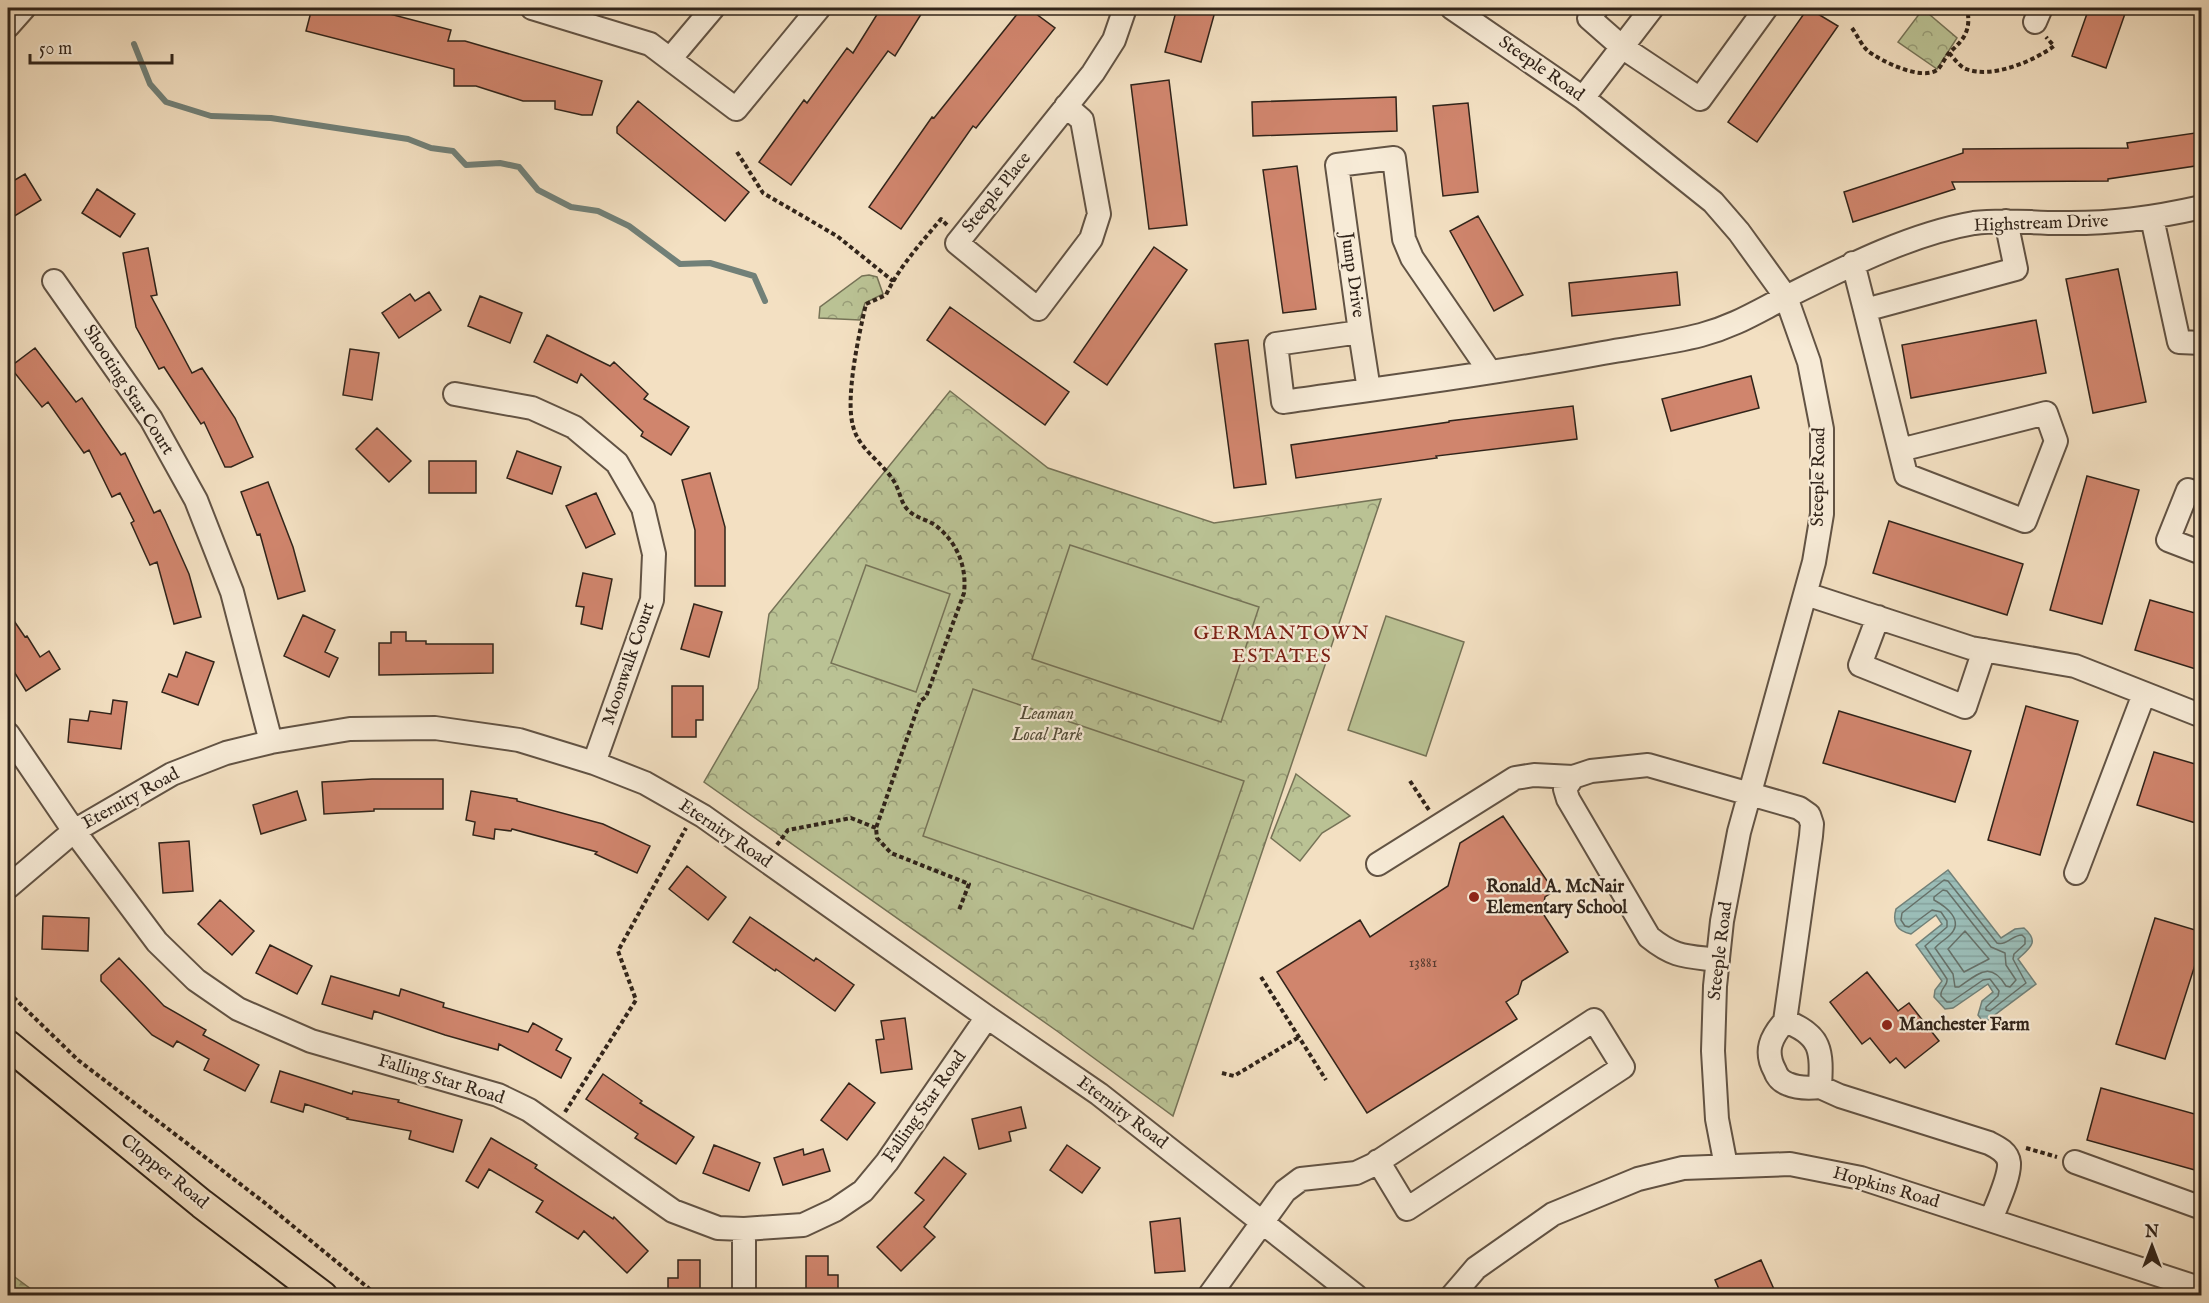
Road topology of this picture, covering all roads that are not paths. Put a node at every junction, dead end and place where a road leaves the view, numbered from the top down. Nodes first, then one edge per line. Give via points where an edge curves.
1 (24, 8) edge
2 (532, 8) edge
3 (713, 8) edge
4 (819, 8) edge
5 (1125, 8) edge
6 (1452, 8) edge
7 (1598, 8) edge
8 (1652, 8) edge
9 (1766, 8) edge
10 (8, 26) edge
11 (1622, 47) junction
12 (670, 59) junction
13 (1583, 98) junction
14 (1066, 106) junction
15 (2202, 207) edge
16 (2152, 218) junction
17 (2006, 221) junction
18 (1853, 263) junction
19 (54, 281) dead end
20 (1786, 297) junction
21 (1865, 310) junction
22 (1360, 332) junction
23 (2202, 343) edge
24 (1490, 372) junction
25 (1369, 390) junction
26 (455, 394) dead end
27 (1900, 450) junction
28 (2202, 495) edge
29 (2202, 553) edge
30 (1806, 594) junction
31 (1878, 617) junction
32 (1984, 650) junction
33 (2144, 694) junction
34 (2202, 716) edge
35 (8, 734) edge
36 (271, 742) junction
37 (594, 763) junction
38 (1573, 777) junction
39 (1749, 795) junction
40 (74, 831) junction
41 (1378, 864) dead end
42 (2076, 873) dead end
43 (8, 888) edge
44 (1718, 960) junction
45 (987, 1017) junction
46 (1785, 1021) junction
47 (8, 1045) edge
48 (1820, 1087) junction
49 (1378, 1161) junction
50 (2075, 1162) road end
51 (1726, 1166) junction
52 (2202, 1208) edge
53 (1991, 1220) junction
54 (1263, 1221) junction
55 (744, 1230) junction
56 (2202, 1289) edge
57 (323, 1296) edge
58 (744, 1296) edge
59 (1209, 1296) edge
60 (1356, 1296) edge
61 (1452, 1296) edge

1 - 10 street
2 - 12 street via 650,44
3 - 12 street
4 - 12 street via 736,109
5 - 14 street, Steeple Place via 1114,40
6 - 13 street, Steeple Road
7 - 11 street via 1589,18
8 - 11 street
9 - 11 street via 1700,99
11 - 13 street
13 - 20 street, Steeple Road via 1713,202
14 - 14 street, Steeple Place via 957,243 1038,309 1091,238 1098,214 1082,120
15 - 16 street, Highstream Drive
16 - 17 street, Highstream Drive via 2114,222
16 - 23 street via 2179,342
17 - 18 street, Highstream Drive via 1952,229
17 - 21 street via 2016,269
18 - 20 street, Highstream Drive
18 - 21 street
19 - 36 street, Shooting Star Court via 151,419 196,500 232,592
20 - 24 street, Jump Drive via 1747,319 1701,335
20 - 30 street, Steeple Road via 1809,362 1822,429 1822,514
21 - 27 street
22 - 24 street, Jump Drive via 1337,165 1394,158 1404,239 1412,258
22 - 25 street
22 - 25 street, Jump Drive via 1276,344 1282,402
24 - 25 street, Jump Drive
26 - 37 street, Moonwalk Court via 532,408 574,427 617,463 643,508 654,554 652,600
27 - 27 street via 1906,475 2025,521 2056,441 2046,413
28 - 29 street via 2188,490 2168,540
30 - 31 street
30 - 39 street, Steeple Road
31 - 32 street
31 - 32 street via 1860,665 1965,707
32 - 33 street via 2075,666
33 - 34 street
33 - 42 street
35 - 40 street, Falling Star Road
36 - 37 street, Eternity Road via 350,729 435,728 519,740
36 - 40 street, Eternity Road via 226,753 172,774
37 - 45 street, Eternity Road via 645,783 695,811
38 - 39 street via 1591,771 1648,765
38 - 41 street via 1515,778
38 - 44 street via 1566,789 1568,799 1649,937 1679,955
39 - 44 street, Steeple Road
39 - 46 street via 1799,808 1809,815 1812,824
40 - 43 street, Eternity Road
40 - 55 street, Falling Star Road via 157,942 196,980 238,1009 311,1041 498,1095 529,1110 673,1211 718,1228
44 - 51 street, Steeple Road via 1713,1051 1717,1119
45 - 54 street, Eternity Road via 1100,1094
45 - 55 street, Falling Star Road via 863,1191 802,1225
46 - 48 street via 1808,1033 1820,1048
46 - 48 street via 1769,1046 1770,1062 1788,1085
47 - 57 main road, Clopper Road via 202,1204
48 - 53 street via 1989,1143 2003,1152 2009,1162
49 - 49 street via 1407,1209 1623,1067 1594,1020
49 - 54 street via 1356,1173 1301,1179 1286,1191
50 - 52 street
51 - 53 street, Hopkins Road via 1790,1164 1861,1178
51 - 61 street, Hopkins Road via 1683,1168 1638,1179 1553,1214 1476,1268
53 - 56 street, Hopkins Road
54 - 59 street
54 - 60 street, Eternity Road
55 - 58 street

